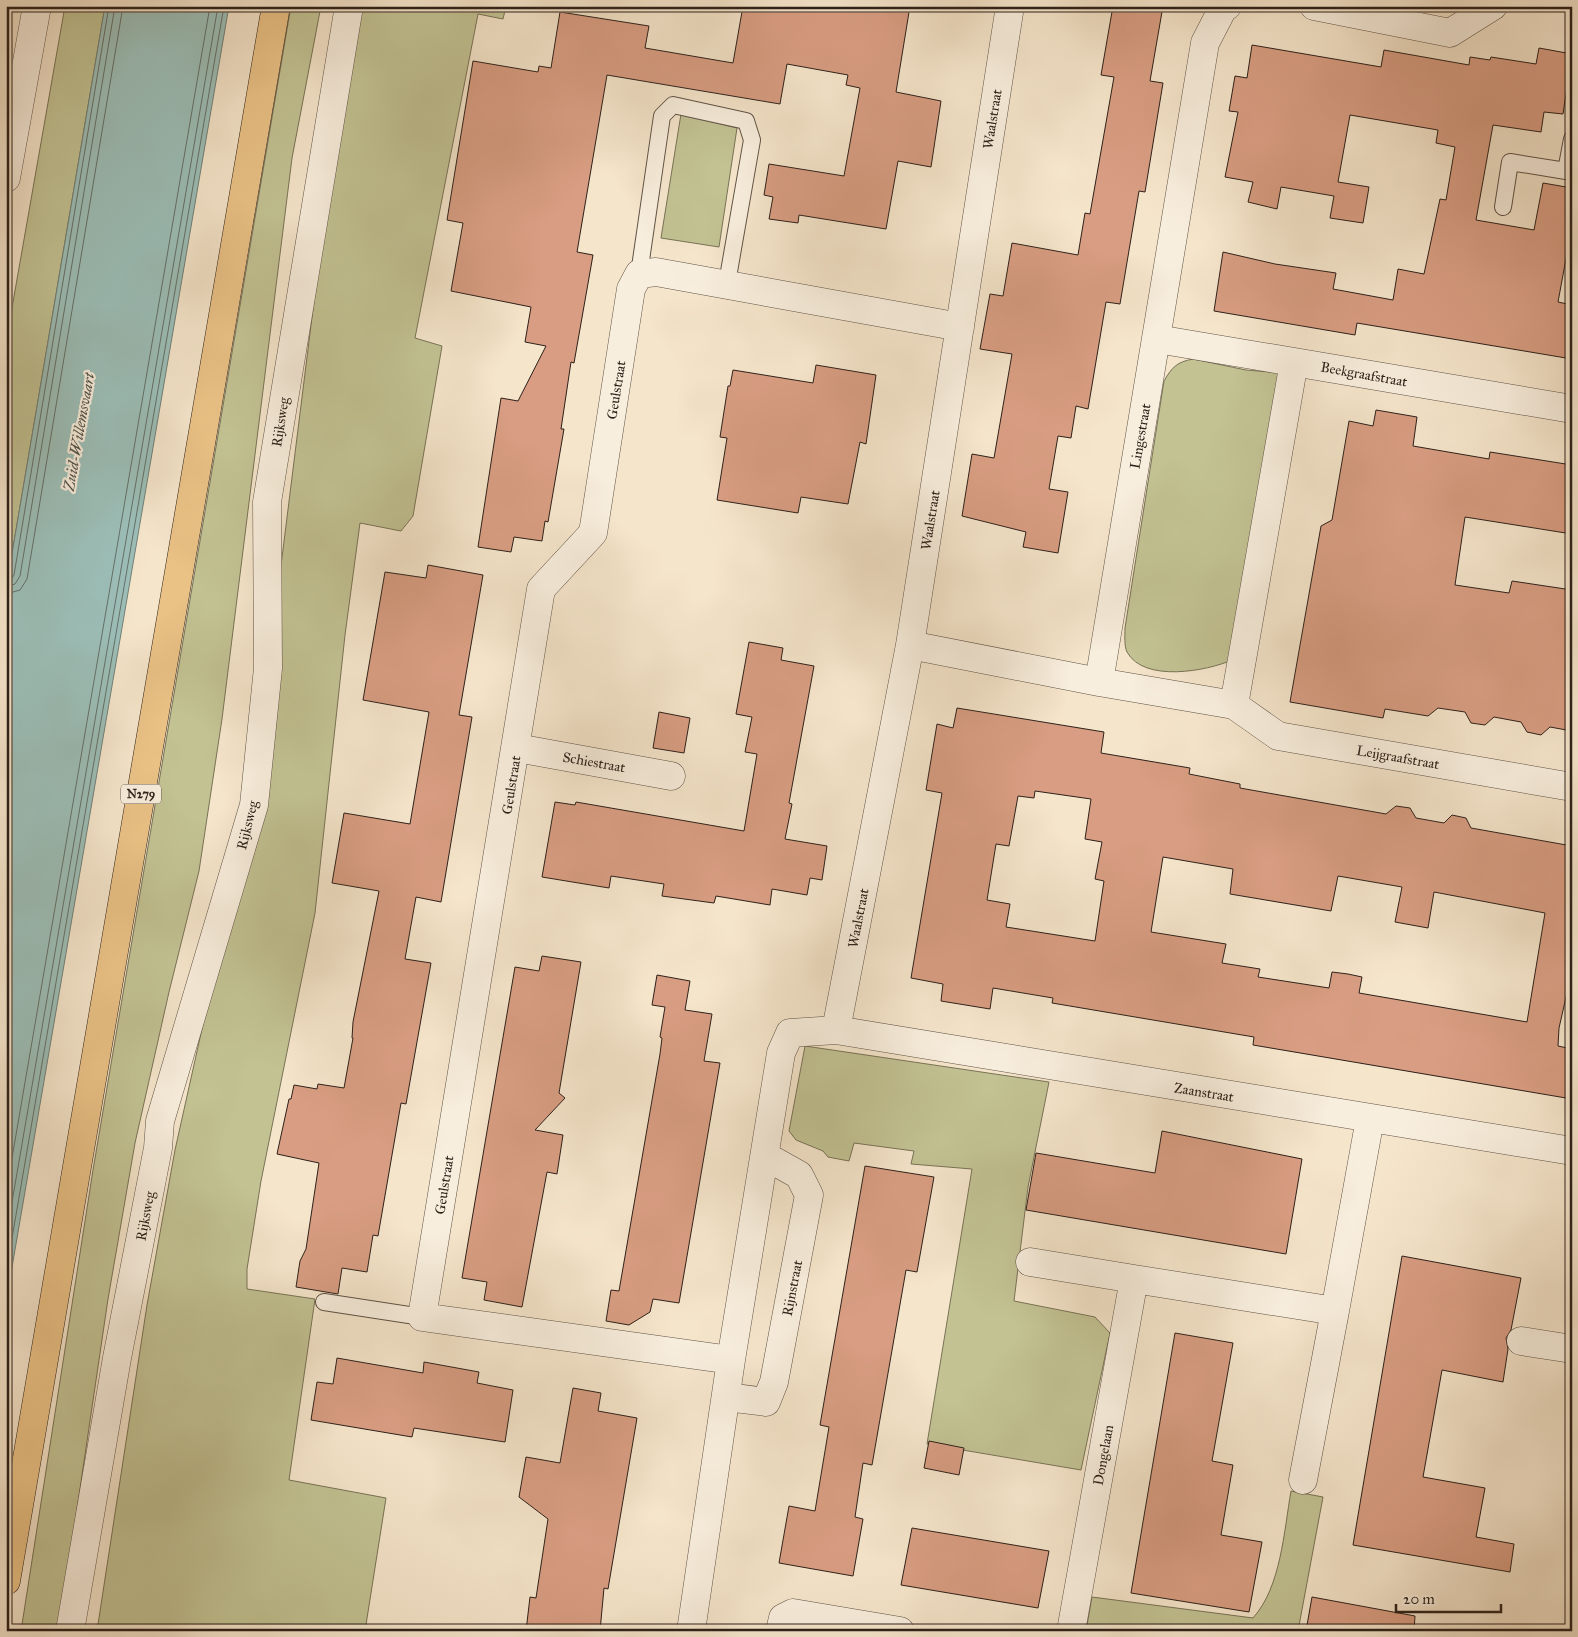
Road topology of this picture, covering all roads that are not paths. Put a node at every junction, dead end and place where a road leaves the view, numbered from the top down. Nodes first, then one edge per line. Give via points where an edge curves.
1 (37, 6) edge
2 (276, 6) edge
3 (348, 6) edge
4 (1010, 6) edge
5 (1227, 6) edge
6 (1314, 6) edge
7 (1493, 6) edge
8 (1572, 139) edge
9 (6, 178) edge
10 (1503, 207) dead end
11 (639, 274) junction
12 (727, 283) junction
13 (960, 327) junction
14 (1157, 339) junction
15 (1294, 362) junction
16 (1572, 409) edge
17 (910, 645) junction
18 (1099, 682) junction
19 (1234, 705) junction
20 (517, 748) junction
21 (671, 776) dead end
22 (1572, 787) edge
23 (836, 1030) junction
24 (1370, 1119) junction
25 (1572, 1151) edge
26 (765, 1156) junction
27 (1030, 1262) dead end
28 (1134, 1279) junction
29 (324, 1302) dead end
30 (1335, 1311) junction
31 (422, 1316) junction
32 (1521, 1341) dead end
33 (1572, 1349) edge
34 (731, 1360) junction
35 (727, 1397) junction
36 (1303, 1480) dead end
37 (6, 1581) edge
38 (70, 1631) edge
39 (691, 1631) edge
40 (780, 1631) edge
41 (900, 1631) edge
42 (1071, 1631) edge

1 - 9 street
2 - 37 main road, N279
3 - 38 street, Rijksweg via 267,502 268,668 254,805 160,1121 158,1148 117,1358
4 - 13 street, Waalstraat
5 - 14 street, Lingestraat via 1205,43
6 - 7 street via 1450,33
8 - 10 lane via 1566,171 1510,162
11 - 12 street via 656,272
11 - 12 lane, Geulstraat via 662,116 673,105 746,121 752,140
11 - 20 street, Geulstraat via 631,289 593,533 541,589
12 - 13 street
13 - 17 street, Waalstraat
14 - 15 street, Beekgraafstraat
14 - 18 street, Lingestraat
15 - 16 street, Beekgraafstraat
15 - 19 street
17 - 18 street
17 - 23 street, Waalstraat
18 - 19 street, Leijgraafstraat
19 - 22 street, Leijgraafstraat via 1278,736
20 - 21 street, Schiestraat
20 - 31 street, Geulstraat
23 - 24 street, Zaanstraat
23 - 26 street via 790,1033 781,1053
24 - 25 street, Zaanstraat
24 - 30 street
26 - 34 street
26 - 35 street, Rijnstraat via 799,1175 809,1195 774,1382 766,1402
27 - 28 street
28 - 30 street
28 - 42 street, Dongelaan
29 - 31 lane
30 - 36 street
31 - 34 street
32 - 33 street
34 - 35 street
35 - 39 street
40 - 41 street via 783,1618 793,1613

